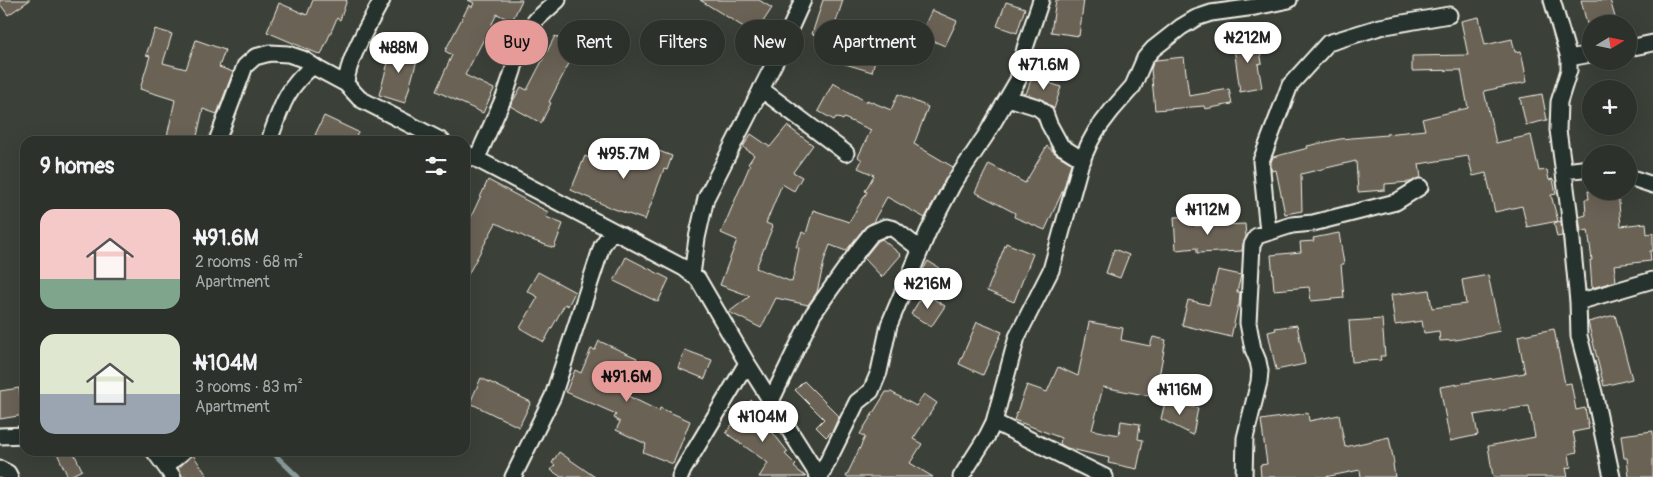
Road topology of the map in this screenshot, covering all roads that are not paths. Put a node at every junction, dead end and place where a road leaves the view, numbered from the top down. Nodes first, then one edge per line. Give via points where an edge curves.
1 (382, 0) edge
2 (558, 0) edge
3 (803, 0) edge
4 (1041, 0) edge
5 (1289, 0) edge
6 (1552, 0) edge
7 (1450, 16) dead end
8 (1653, 43) edge
9 (1638, 46) edge
10 (1582, 56) edge
11 (1569, 58) junction
12 (313, 66) junction
13 (346, 84) junction
14 (761, 89) junction
15 (1008, 98) junction
16 (220, 136) edge
17 (271, 136) edge
18 (432, 136) edge
19 (846, 153) dead end
20 (470, 156) edge
21 (470, 159) edge
22 (1083, 160) junction
23 (1582, 169) edge
24 (1564, 171) junction
25 (1637, 180) edge
26 (1653, 185) edge
27 (1420, 186) dead end
28 (1653, 190) edge
29 (612, 231) junction
30 (1268, 232) junction
31 (920, 249) junction
32 (692, 275) junction
33 (1653, 280) edge
34 (1578, 302) junction
35 (747, 363) junction
36 (771, 401) junction
37 (994, 422) junction
38 (20, 435) edge
39 (0, 436) edge
40 (158, 456) edge
41 (181, 456) edge
42 (0, 469) edge
43 (170, 472) edge
44 (10, 477) edge
45 (513, 477) edge
46 (680, 477) edge
47 (820, 477) edge
48 (961, 477) edge
49 (1105, 477) edge
50 (1244, 477) edge
51 (1612, 477) edge

1 - 13 street via 346,74
2 - 20 street via 536,19 522,37 505,95
3 - 14 street
4 - 15 street via 1018,80
5 - 22 street via 1211,13 1181,27 1145,58 1133,86 1096,131
6 - 11 street
7 - 30 street via 1380,27 1328,43 1290,85 1261,161
8 - 9 street
10 - 11 street
11 - 24 street via 1569,70 1559,102 1558,130
12 - 13 street
12 - 16 street via 288,54 270,53 255,57 245,66
12 - 17 street via 290,89
13 - 18 street via 360,100
14 - 19 street
14 - 32 street via 706,198
15 - 22 street via 1037,107 1045,113 1061,146
15 - 31 street via 953,184
21 - 29 street
22 - 37 street via 1056,257 1017,337
23 - 24 street
24 - 34 street
25 - 26 street
26 - 28 street
27 - 30 street via 1396,202
29 - 32 street
29 - 45 street via 602,246 553,396
30 - 50 street via 1256,236 1251,251 1248,323 1260,371 1245,438
31 - 36 street via 894,229 886,227 872,234 813,314
31 - 47 street via 888,325 879,372 871,391 857,402
32 - 35 street
33 - 34 street
34 - 51 street via 1579,336
35 - 36 street
35 - 46 street
36 - 47 street
37 - 48 street
37 - 49 street
38 - 39 street
40 - 43 street
41 - 43 street
42 - 44 street

